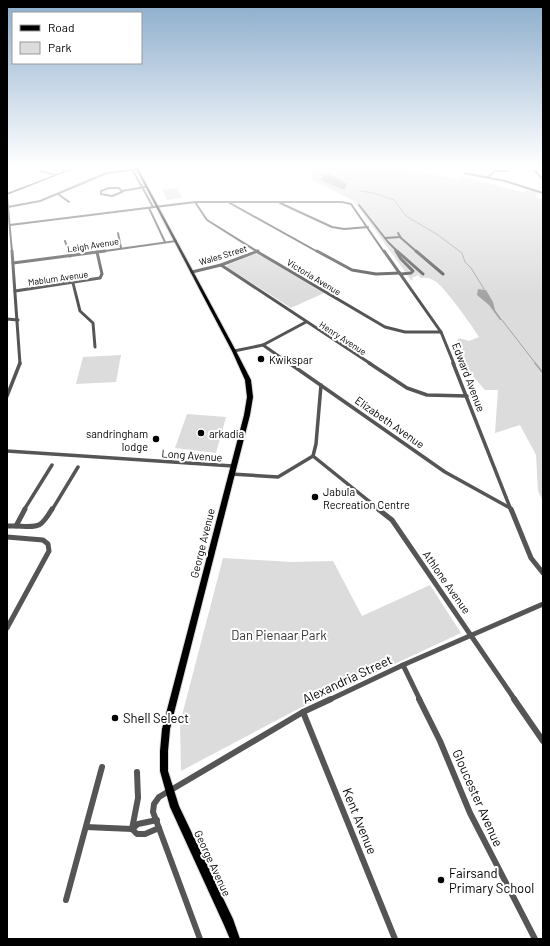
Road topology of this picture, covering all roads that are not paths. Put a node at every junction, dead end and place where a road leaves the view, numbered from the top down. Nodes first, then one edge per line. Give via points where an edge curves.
1 (8, 209) edge
2 (139, 209) edge
3 (149, 209) edge
4 (157, 209) edge
5 (200, 209) edge
6 (239, 209) edge
7 (293, 209) edge
8 (355, 209) edge
9 (362, 209) edge
10 (10, 225) junction
11 (368, 227) junction
12 (118, 233) dead end
13 (398, 233) dead end
14 (400, 236) junction
15 (385, 238) junction
16 (65, 241) dead end
17 (176, 241) junction
18 (165, 242) junction
19 (121, 248) junction
20 (395, 249) junction
21 (258, 251) junction
22 (97, 252) junction
23 (70, 256) junction
24 (399, 257) junction
25 (405, 257) junction
26 (8, 262) edge
27 (12, 263) junction
28 (221, 265) junction
29 (192, 272) junction
30 (400, 273) junction
31 (423, 274) dead end
32 (443, 274) dead end
33 (73, 283) junction
34 (15, 291) junction
35 (7, 319) edge
36 (18, 320) junction
37 (306, 322) junction
38 (441, 332) junction
39 (263, 345) junction
40 (95, 347) dead end
41 (234, 351) junction
42 (321, 385) junction
43 (7, 396) edge
44 (467, 396) junction
45 (7, 451) edge
46 (313, 456) junction
47 (52, 465) dead end
48 (233, 466) junction
49 (78, 467) dead end
50 (230, 474) junction
51 (510, 508) junction
52 (7, 526) edge
53 (16, 526) junction
54 (7, 537) edge
55 (543, 573) edge
56 (543, 604) edge
57 (8, 625) edge
58 (472, 636) junction
59 (403, 665) junction
60 (303, 712) junction
61 (543, 741) edge
62 (102, 767) dead end
63 (137, 772) dead end
64 (169, 791) junction
65 (157, 820) junction
66 (86, 827) junction
67 (159, 828) junction
68 (132, 829) junction
69 (66, 900) dead end
70 (200, 939) edge
71 (235, 939) edge
72 (395, 939) edge
73 (535, 939) edge

1 - 10 street
2 - 10 street
3 - 18 street
4 - 17 main road, George Avenue
5 - 21 street, Victoria Avenue via 209,222
6 - 30 street via 352,270 376,274
7 - 11 street via 327,226 344,229
8 - 11 street, Edward Avenue
9 - 15 street
10 - 27 street
11 - 30 street, Edward Avenue
12 - 19 street
13 - 14 street
14 - 15 street
14 - 32 street
15 - 20 street
16 - 23 street
17 - 18 street, Leigh Avenue
17 - 29 main road, George Avenue
18 - 19 street, Leigh Avenue
19 - 22 street, Leigh Avenue
20 - 24 street
20 - 25 street
21 - 28 street, Wales Street
21 - 38 street, Victoria Avenue via 390,329 414,334
22 - 23 street, Leigh Avenue
22 - 33 street, Mablum Avenue via 102,276 96,280
23 - 27 street, Leigh Avenue
24 - 25 street
24 - 30 street via 413,271
25 - 31 street
26 - 27 street, Leigh Avenue
27 - 34 street
28 - 29 street, Wales Street
28 - 37 street, Henry Avenue
29 - 41 main road, George Avenue
30 - 38 street, Edward Avenue
33 - 34 street, Mablum Avenue
33 - 40 street via 80,311 93,323
34 - 36 street
35 - 36 street
36 - 43 street via 21,363
37 - 39 street
37 - 44 street, Henry Avenue via 407,388 427,395
38 - 44 street, Edward Avenue
39 - 41 street
39 - 42 street, Elizabeth Avenue
41 - 48 main road, George Avenue via 248,380 250,397
42 - 46 street
42 - 51 street, Elizabeth Avenue via 445,472
44 - 51 street, Edward Avenue
45 - 48 street, Long Avenue
46 - 50 street via 278,477
46 - 58 street, Athlone Avenue via 392,520
47 - 53 street
48 - 50 main road, George Avenue
49 - 53 street via 43,524 38,527
50 - 64 main road, George Avenue via 166,729 164,771
51 - 55 street, Edward Avenue via 531,558
52 - 53 street
54 - 57 street via 39,539 48,544 49,551
56 - 58 street, Alexandria Street
58 - 59 street, Alexandria Street
58 - 61 street, Athlone Avenue
59 - 60 street, Alexandria Street
59 - 73 street, Gloucester Avenue via 470,813
60 - 64 street, Alexandria Street
60 - 72 street, Kent Avenue
62 - 66 street
63 - 68 street via 138,798
64 - 65 street, Alexandria Street via 159,797 154,804 153,812
64 - 71 main road, George Avenue
65 - 67 street
65 - 68 street via 138,824
66 - 68 street
66 - 69 street
67 - 68 street via 145,834 137,834
67 - 70 street

